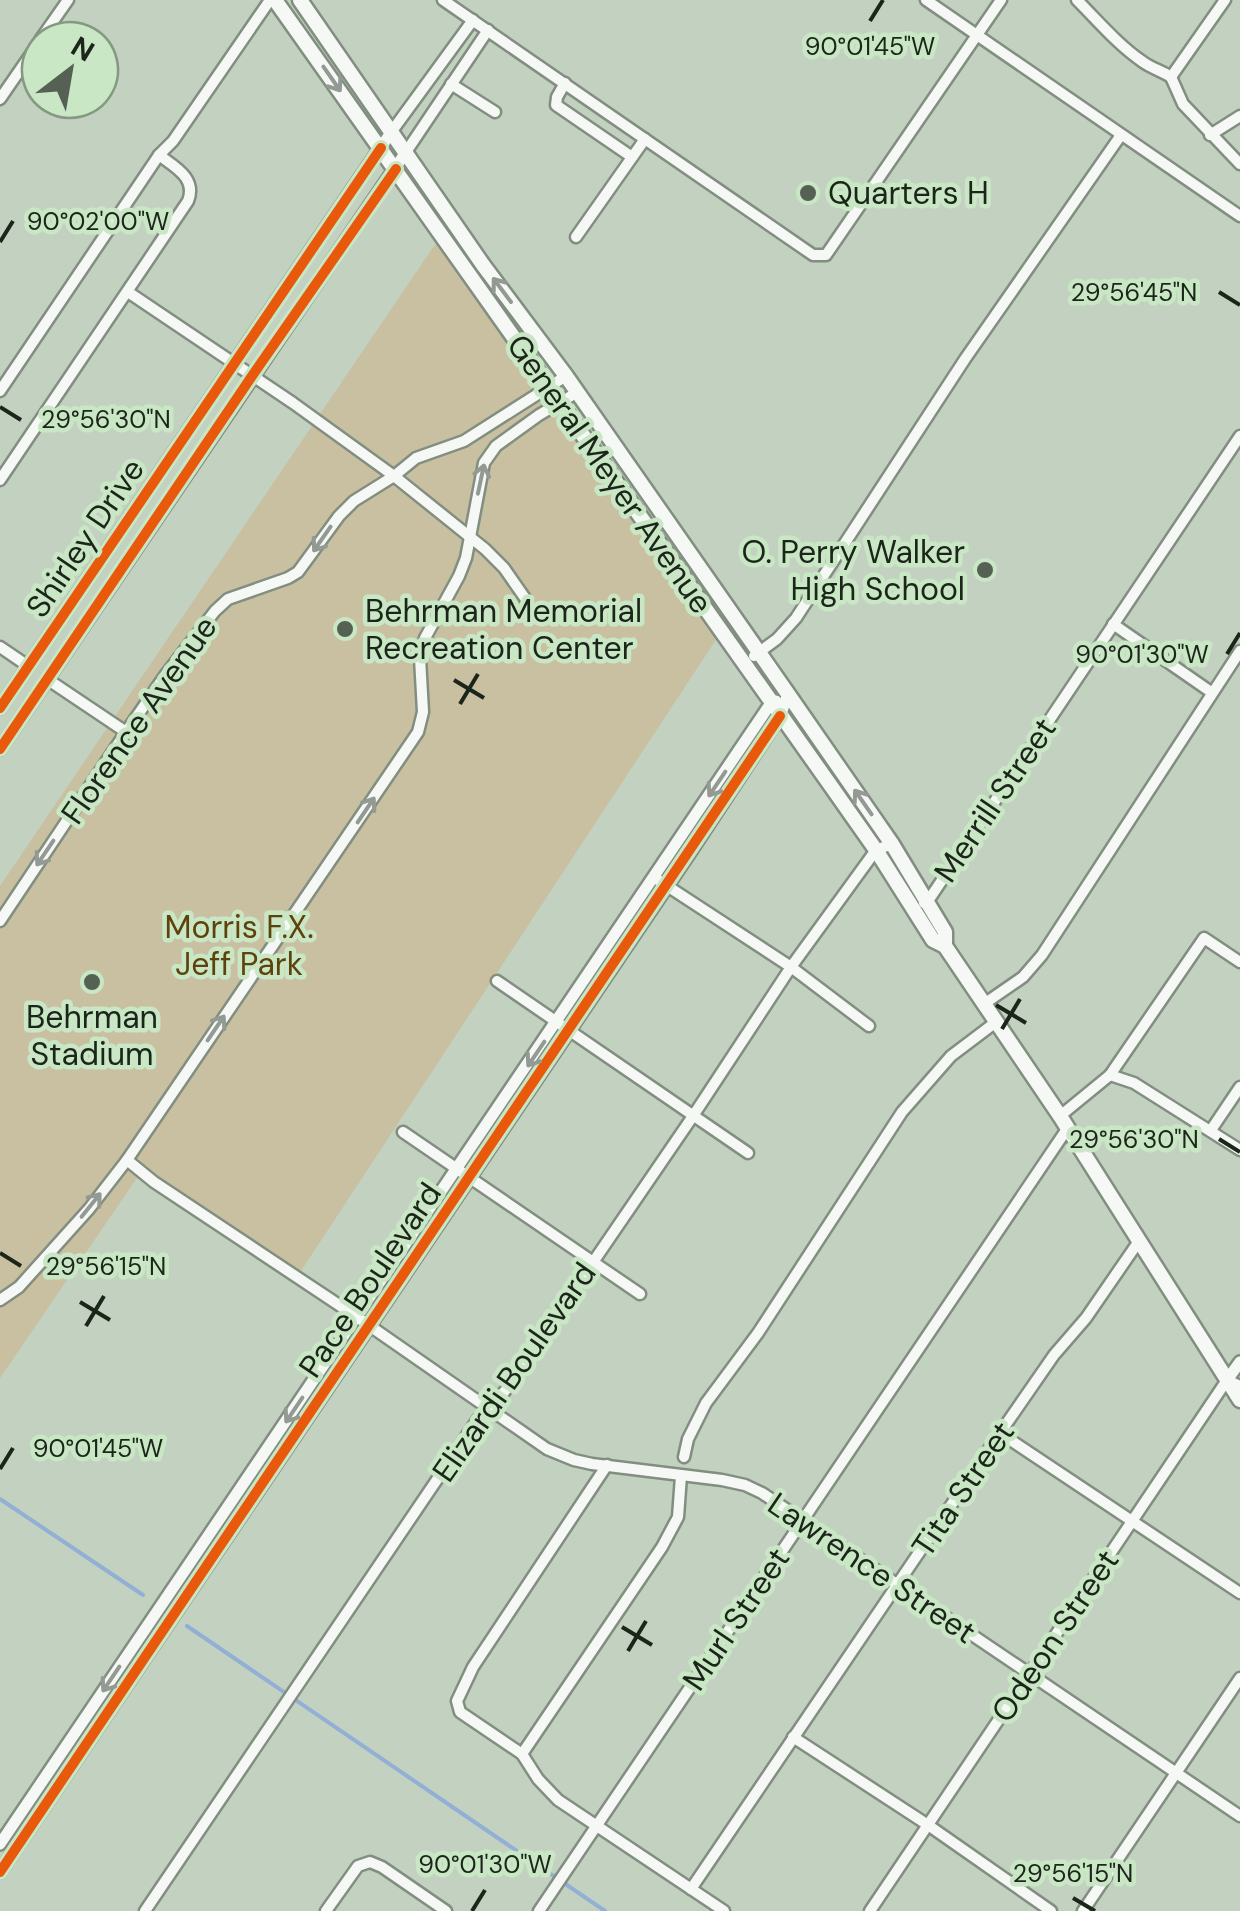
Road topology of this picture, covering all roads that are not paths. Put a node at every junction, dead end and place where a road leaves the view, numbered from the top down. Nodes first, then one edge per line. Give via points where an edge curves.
1 (273, 0) edge
2 (300, 0) edge
3 (444, 0) edge
4 (926, 0) edge
5 (1001, 0) edge
6 (1076, 0) edge
7 (1225, 0) edge
8 (473, 20) junction
9 (488, 30) junction
10 (976, 35) junction
11 (20, 70) edge
12 (1171, 78) junction
13 (452, 84) junction
14 (565, 84) junction
15 (0, 99) edge
16 (495, 112) dead end
17 (1240, 116) edge
18 (392, 130) junction
19 (1210, 134) junction
20 (1121, 135) junction
21 (644, 138) junction
22 (380, 148) junction
23 (406, 152) junction
24 (159, 155) junction
25 (632, 157) junction
26 (1240, 164) edge
27 (396, 170) junction
28 (1240, 216) edge
29 (576, 237) dead end
30 (128, 292) junction
31 (234, 364) junction
32 (252, 376) junction
33 (566, 376) junction
34 (548, 387) junction
35 (0, 392) edge
36 (576, 394) junction
37 (560, 403) junction
38 (1240, 436) edge
39 (394, 476) junction
40 (0, 480) edge
41 (470, 535) junction
42 (526, 601) dead end
43 (1113, 624) junction
44 (0, 647) edge
45 (1240, 650) edge
46 (759, 653) junction
47 (742, 662) junction
48 (28, 666) junction
49 (47, 679) junction
50 (1211, 692) junction
51 (788, 694) junction
52 (0, 708) edge
53 (776, 710) junction
54 (126, 732) junction
55 (0, 749) edge
56 (892, 844) junction
57 (876, 850) junction
58 (655, 878) junction
59 (667, 886) junction
60 (928, 901) junction
61 (913, 909) junction
62 (0, 922) edge
63 (945, 946) junction
64 (1240, 962) edge
65 (791, 966) junction
66 (497, 982) dead end
67 (984, 1004) junction
68 (996, 1022) junction
69 (557, 1023) junction
70 (869, 1026) dead end
71 (569, 1031) junction
72 (1110, 1075) junction
73 (1240, 1087) edge
74 (693, 1116) junction
75 (1064, 1122) junction
76 (1211, 1130) junction
77 (402, 1132) dead end
78 (1240, 1150) edge
79 (748, 1154) dead end
80 (127, 1160) junction
81 (457, 1170) junction
82 (469, 1178) junction
83 (1139, 1240) junction
84 (593, 1261) junction
85 (640, 1294) dead end
86 (0, 1300) edge
87 (358, 1316) junction
88 (370, 1325) junction
89 (1240, 1362) edge
90 (1234, 1383) edge
91 (1240, 1400) edge
92 (490, 1410) junction
93 (1000, 1433) junction
94 (264, 1454) junction
95 (684, 1457) dead end
96 (276, 1462) junction
97 (607, 1465) junction
98 (682, 1476) junction
99 (803, 1520) junction
100 (1132, 1522) junction
101 (898, 1586) junction
102 (1240, 1592) edge
103 (147, 1626) junction
104 (159, 1634) junction
105 (1028, 1674) junction
106 (1240, 1678) edge
107 (793, 1737) junction
108 (522, 1754) junction
109 (58, 1758) junction
110 (70, 1767) junction
111 (1175, 1772) junction
112 (1240, 1816) edge
113 (928, 1825) junction
114 (596, 1827) junction
115 (0, 1844) edge
116 (0, 1872) edge
117 (691, 1889) junction
118 (145, 1911) edge
119 (326, 1911) edge
120 (446, 1911) edge
121 (539, 1911) edge
122 (724, 1911) edge
123 (870, 1911) edge
124 (1051, 1911) edge
125 (1082, 1911) edge

1 -> 22 main road, General Meyer Avenue
1 - 24 street
2 - 18 main road, General Meyer Avenue
3 - 8 street
4 - 10 street
5 - 10 street
6 - 12 street via 1126,49
7 - 12 street
8 - 9 street
8 - 18 street, Shirley Drive
9 - 13 street, Shirley Drive
9 - 14 street
10 - 20 street
10 - 21 street via 826,254 813,255
11 - 15 street
12 - 19 street via 1183,104
13 - 16 street
13 - 23 street, Shirley Drive
14 - 21 street
14 - 25 street via 556,105
17 - 19 street
18 - 22 street, Shirley Drive
18 - 23 main road, General Meyer Avenue
19 - 26 street
20 - 28 street
20 - 46 street via 796,618
21 - 25 street
22 - 27 main road, General Meyer Avenue
22 - 31 street, Shirley Drive
23 - 27 street, Shirley Drive
33 -> 23 main road, General Meyer Avenue
24 - 30 street via 183,174 192,192
24 - 35 street
25 - 29 street
27 - 32 street, Shirley Drive
27 - 34 main road, General Meyer Avenue
30 - 31 street
30 - 40 street
31 - 32 street
31 - 48 street, Shirley Drive
32 - 39 street
32 - 49 street, Shirley Drive
33 - 34 street, Florence Avenue
33 - 36 main road, General Meyer Avenue
34 - 37 main road, General Meyer Avenue
34 - 39 street, Florence Avenue via 464,442 416,458
36 - 37 street
36 - 46 main road, General Meyer Avenue
41 -> 37 street via 484,463 496,446
37 - 47 main road, General Meyer Avenue
38 - 43 street, Merrill Street
39 - 41 street
39 -> 54 street, Florence Avenue via 354,501 298,572 228,599
41 - 42 street
80 -> 41 street via 418,732 425,638 459,576
43 - 50 street
43 - 60 street, Merrill Street
44 - 48 street
45 - 50 street
46 - 47 street
46 - 51 main road, General Meyer Avenue
47 - 53 main road, General Meyer Avenue
48 - 49 street
48 - 52 street, Shirley Drive
49 - 54 street
49 - 55 street, Shirley Drive
50 - 67 street via 1042,955
51 - 53 street, Pace Boulevard
56 -> 51 main road, General Meyer Avenue
53 - 57 main road, General Meyer Avenue
53 -> 58 street, Pace Boulevard
53 - 59 street, Pace Boulevard
54 -> 62 street, Florence Avenue
56 - 57 street
56 - 60 main road, General Meyer Avenue
57 - 61 main road, General Meyer Avenue
57 - 65 street, Elizardi Boulevard
58 - 59 street
58 - 69 street, Pace Boulevard
59 - 65 street
59 - 71 street, Pace Boulevard
60 - 61 street, Merrill Street
60 - 63 main road, General Meyer Avenue
61 - 63 main road, General Meyer Avenue via 933,940
63 - 67 main road, General Meyer Avenue
64 - 72 street, Murl Street via 1204,938
65 - 70 street
65 - 74 street, Elizardi Boulevard
66 - 69 street
67 - 68 main road, General Meyer Avenue
68 - 75 main road, General Meyer Avenue
68 - 95 street via 951,1056 902,1112 706,1403
69 - 71 street
69 -> 81 street, Pace Boulevard
71 - 74 street
71 - 82 street, Pace Boulevard
72 - 75 street, Murl Street
72 - 76 street
73 - 76 street
74 - 79 street
74 - 84 street, Elizardi Boulevard
75 - 83 main road, General Meyer Avenue
75 - 99 street, Murl Street
76 - 78 street
77 - 81 street
86 -> 80 street via 89,1210
80 - 87 street, Lawrence Street
81 - 82 street
81 - 87 street, Pace Boulevard
82 - 84 street
82 - 88 street, Pace Boulevard
83 - 90 main road, General Meyer Avenue
83 - 93 street, Tita Street
84 - 85 street
84 - 92 street, Elizardi Boulevard
87 - 88 street, Lawrence Street
87 -> 94 street, Pace Boulevard
88 - 92 street, Lawrence Street
88 - 96 street, Pace Boulevard
89 - 90 street, Odeon Street
90 - 91 main road, General Meyer Avenue
90 - 100 street, Odeon Street
92 - 97 street, Lawrence Street via 547,1449
92 - 118 street, Elizardi Boulevard
93 - 100 street
93 - 101 street, Tita Street
94 - 96 street
94 - 103 street, Pace Boulevard
96 - 104 street, Pace Boulevard
97 - 98 street, Lawrence Street
97 - 108 street via 460,1690 460,1712
98 - 99 street, Lawrence Street via 745,1485
98 - 108 street via 678,1517 662,1547
99 - 101 street, Lawrence Street
99 - 114 street, Murl Street
100 - 102 street
100 - 105 street, Odeon Street
101 - 105 street, Lawrence Street
101 - 107 street, Tita Street
103 - 104 street
103 -> 109 street, Pace Boulevard
104 - 110 street, Pace Boulevard
105 - 111 street, Lawrence Street
105 - 113 street, Odeon Street
106 - 111 street
107 - 113 street
107 - 117 street, Tita Street
108 - 114 street via 549,1792
109 - 110 street
109 - 115 street, Pace Boulevard
110 - 116 street, Pace Boulevard
111 - 112 street, Lawrence Street
111 - 125 street
113 - 123 street, Odeon Street
113 - 124 street
114 - 117 street
114 - 121 street, Murl Street
117 - 122 street
119 - 120 street via 367,1862

